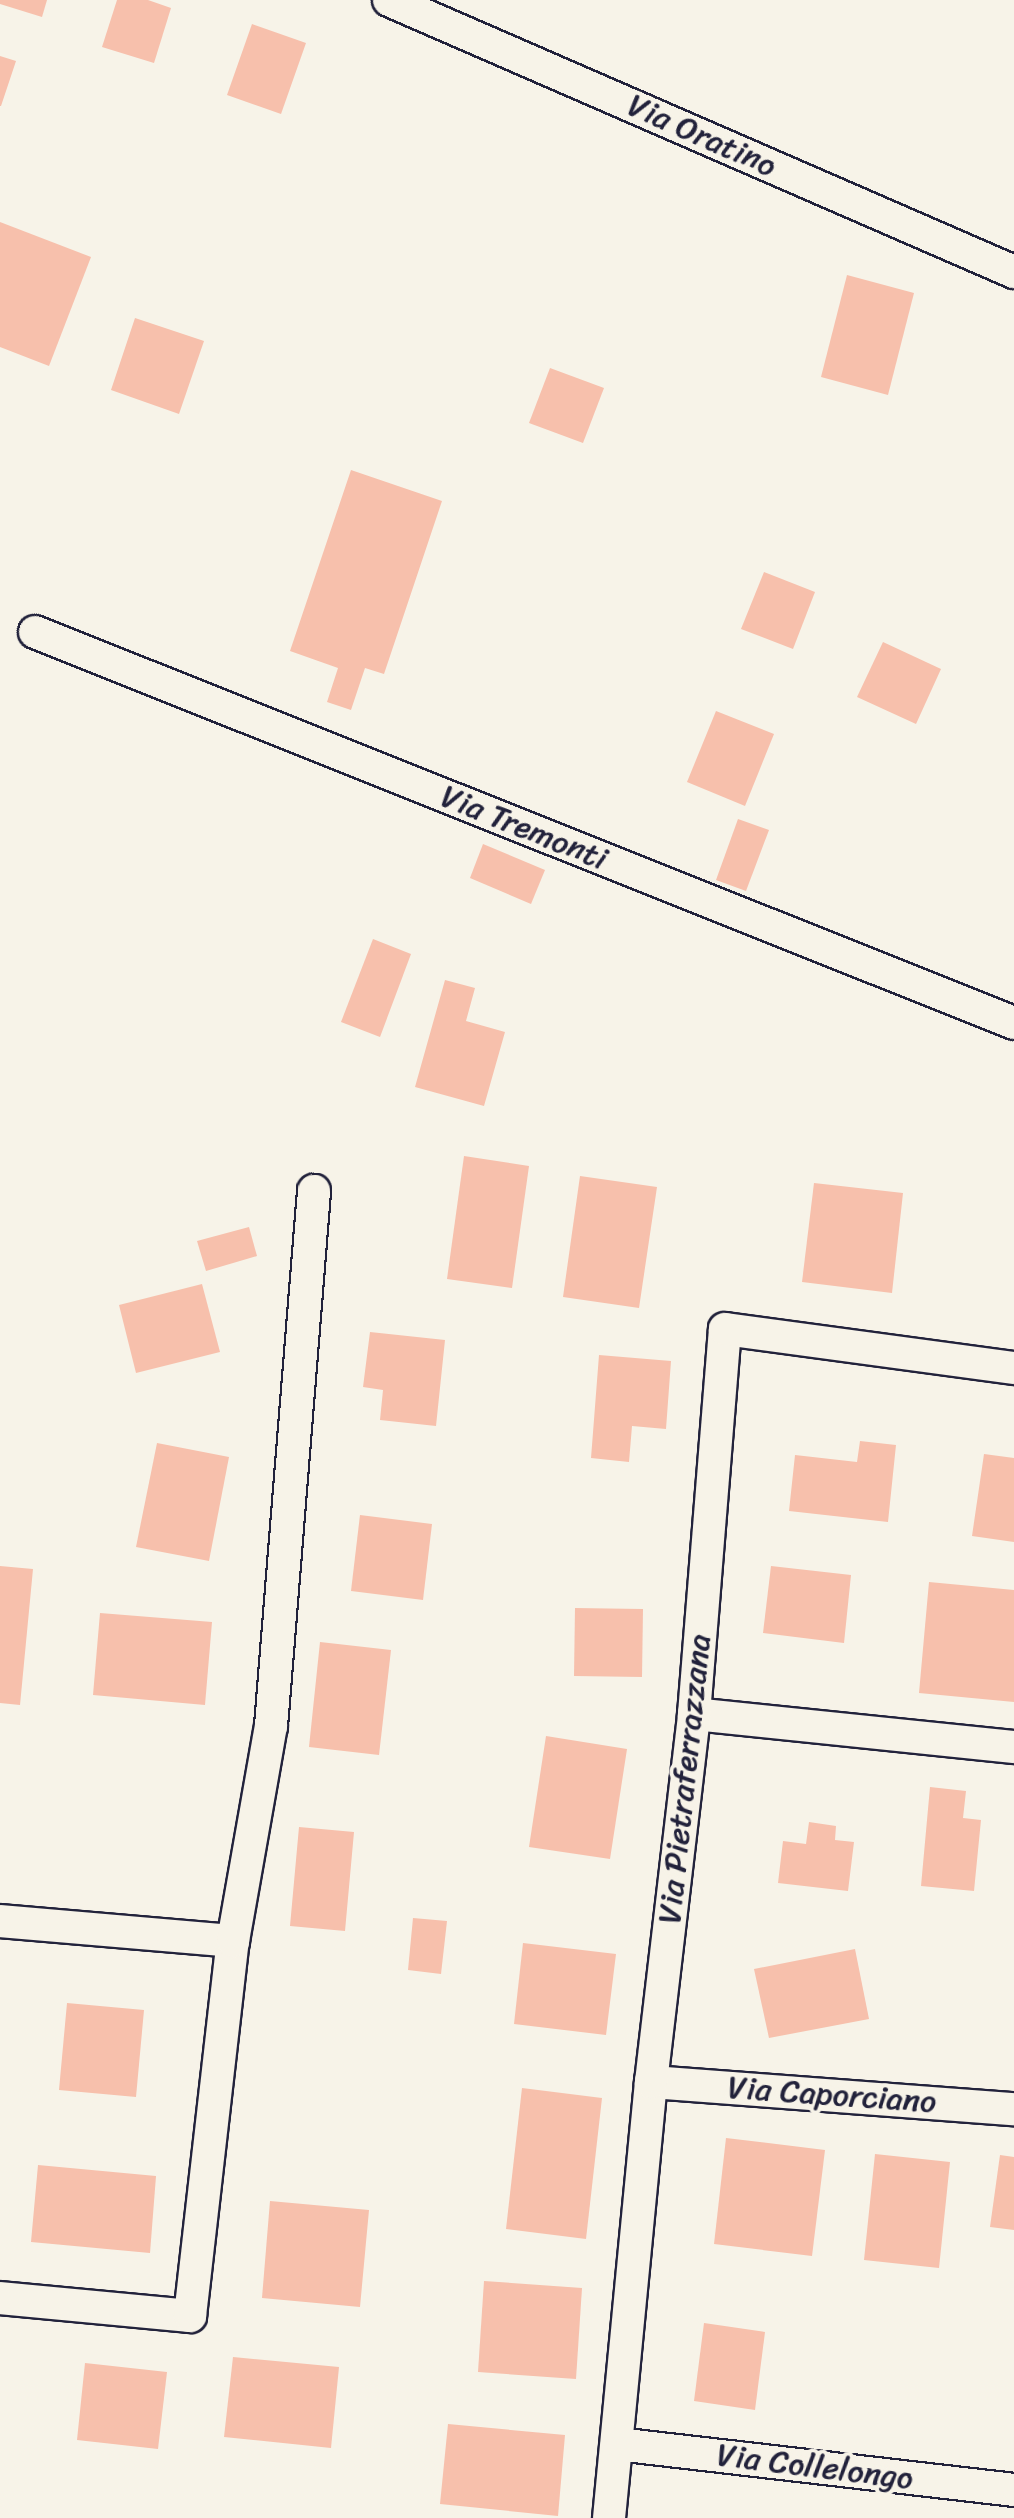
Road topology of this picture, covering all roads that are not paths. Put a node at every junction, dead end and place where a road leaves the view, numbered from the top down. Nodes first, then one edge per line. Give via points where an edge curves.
1 (389, 0) edge
2 (1014, 272) edge
3 (35, 632) dead end
4 (1014, 1023) edge
5 (314, 1190) dead end
6 (1014, 1368) edge
7 (694, 1714) junction
8 (1014, 1747) edge
9 (0, 1921) edge
10 (234, 1941) junction
11 (651, 2082) junction
12 (1014, 2109) edge
13 (0, 2298) edge
14 (616, 2444) junction
15 (1014, 2490) edge
16 (609, 2518) edge

1 - 2 street, Via Oratino
3 - 4 street, Via Tremonti
5 - 10 street via 271,1726
6 - 7 street, Via Pietraferrazzana via 726,1329
7 - 8 street
7 - 11 street, Via Pietraferrazzana
9 - 10 street
10 - 13 street via 190,2316
11 - 12 street, Via Caporciano
11 - 14 street, Via Pietraferrazzana
14 - 15 street, Via Collelongo
14 - 16 street, Via Pietraferrazzana

